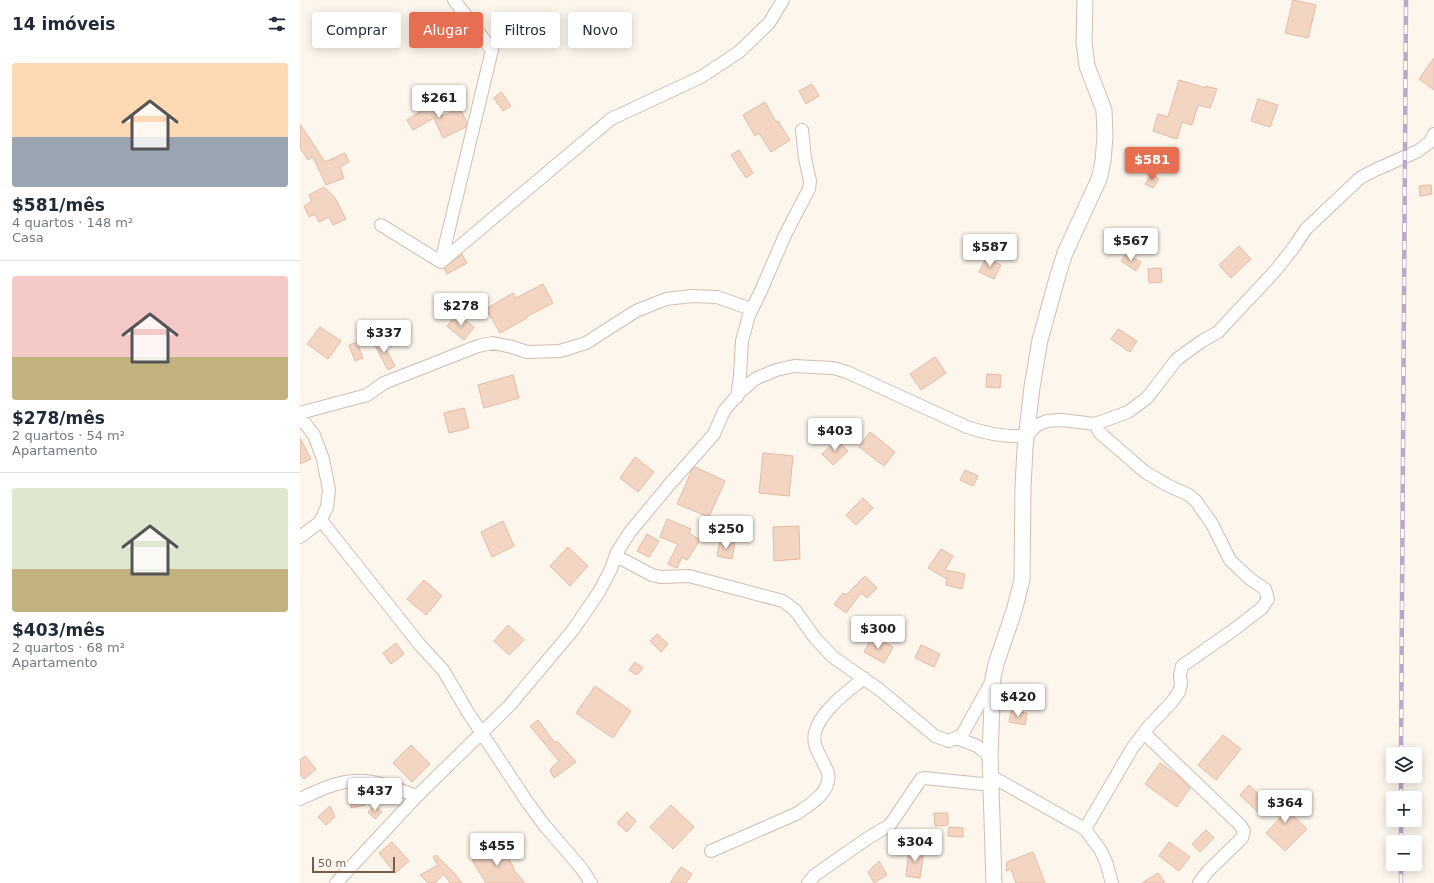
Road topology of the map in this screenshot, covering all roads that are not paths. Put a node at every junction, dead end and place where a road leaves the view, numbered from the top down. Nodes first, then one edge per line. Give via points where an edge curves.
1 (454, 0) edge
2 (783, 0) edge
3 (1085, 0) edge
4 (802, 130) dead end
5 (1434, 134) edge
6 (381, 225) dead end
7 (441, 262) junction
8 (751, 309) junction
9 (736, 396) junction
10 (300, 413) edge
11 (300, 417) edge
12 (1095, 424) junction
13 (1026, 436) junction
14 (320, 522) junction
15 (300, 537) edge
16 (616, 556) junction
17 (864, 678) junction
18 (993, 678) junction
19 (482, 733) junction
20 (1144, 733) junction
21 (957, 738) junction
22 (990, 756) junction
23 (992, 781) junction
24 (417, 796) junction
25 (300, 799) edge
26 (1085, 829) junction
27 (711, 851) dead end
28 (336, 883) edge
29 (591, 883) edge
30 (808, 883) edge
31 (994, 883) edge
32 (1112, 883) edge
33 (1199, 883) edge

1 - 7 street via 492,50
2 - 7 street via 769,23 739,52 702,77 611,119
3 - 13 street via 1084,42 1087,66 1104,110 1106,136 1103,161 1058,275 1040,340
4 - 8 street via 809,189
5 - 12 street via 1430,142 1418,151 1360,178 1306,229 1276,270 1218,332 1177,358 1147,398 1128,412
6 - 7 street
8 - 9 street via 742,341
8 - 10 street via 717,297 666,299 636,312 586,343 560,351 538,352 493,344 478,346 384,383 367,395
9 - 13 street via 756,379 776,370 794,366 833,368 967,427 997,435
9 - 16 street via 724,411 714,434 630,532
11 - 14 street via 314,435 323,459 329,490 327,507
12 - 13 street via 1047,421 1037,425
12 - 20 street via 1100,433 1145,472 1196,501 1212,524 1230,560 1268,594 1262,608 1182,666 1179,692
13 - 18 street via 1022,580
14 - 15 street
14 - 19 street via 443,670
16 - 17 street via 652,575 689,576 783,601 795,610 825,650
16 - 19 street via 599,592 573,630 510,705
17 - 21 street via 935,736 949,741
17 - 27 street via 828,710 815,731 814,745 828,778 828,785 822,794 796,814
18 - 21 street via 962,735
18 - 22 street
19 - 24 street
19 - 29 street via 528,803
20 - 26 street via 1133,747
20 - 33 street via 1244,831 1242,838
21 - 22 street via 977,746
22 - 23 street
23 - 26 street
23 - 30 street via 921,779 890,825 815,875
23 - 31 street
24 - 25 street via 372,782 358,781 325,787
24 - 28 street
26 - 32 street via 1101,851

